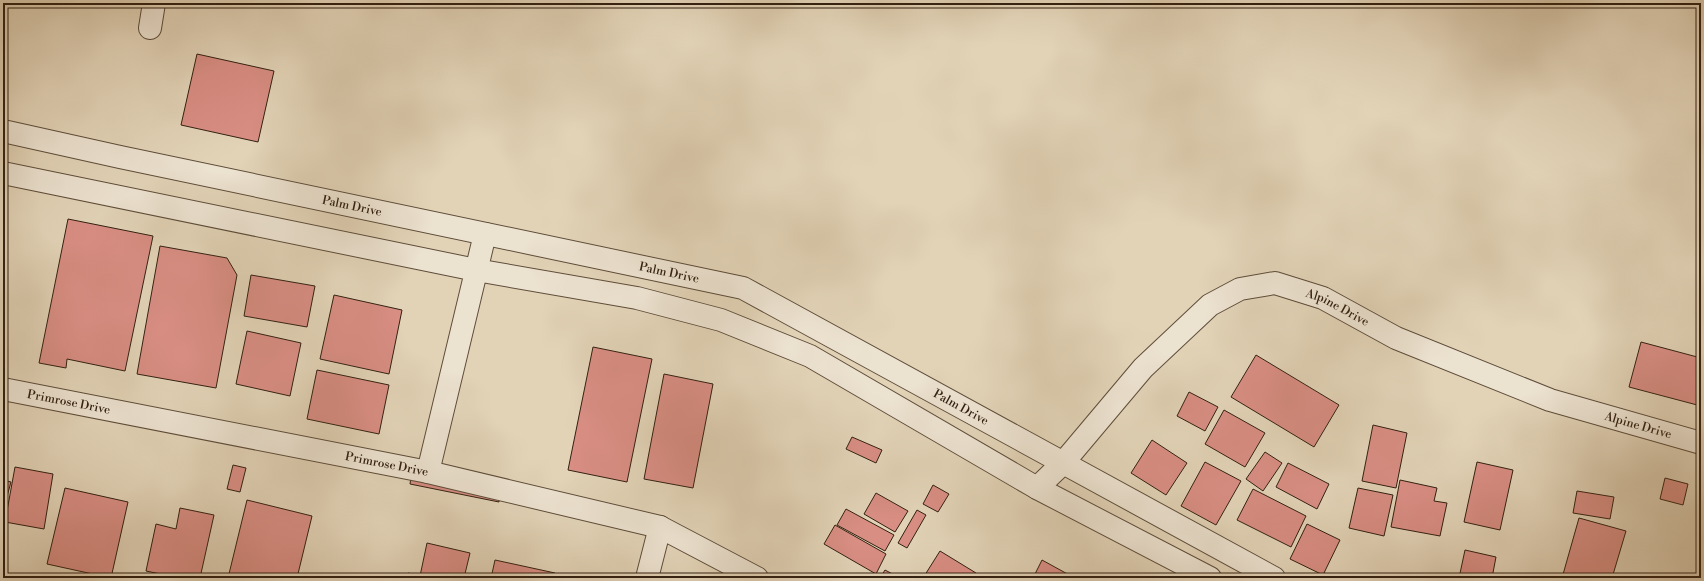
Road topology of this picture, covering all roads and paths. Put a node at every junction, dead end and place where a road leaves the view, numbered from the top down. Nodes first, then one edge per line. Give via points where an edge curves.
1 (154, 3) edge
2 (150, 28) dead end
3 (3, 131) edge
4 (3, 173) edge
5 (485, 234) junction
6 (476, 270) junction
7 (3, 389) edge
8 (1701, 443) edge
9 (1064, 463) junction
10 (428, 472) junction
11 (1037, 488) junction
12 (660, 527) junction
13 (647, 578) edge
14 (757, 578) edge
15 (1210, 578) edge
16 (1274, 578) edge

1 - 2 street
3 - 5 street, Palm Drive
4 - 6 street
5 - 6 street
5 - 9 street, Palm Drive via 743,288
6 - 10 street
6 - 11 street via 637,298 721,320 810,356
7 - 10 street, Primrose Drive
8 - 9 street, Alpine Drive via 1550,400 1396,338 1323,298 1274,283 1240,289 1210,306 1143,368
9 - 11 street, Alpine Drive
9 - 16 street, Palm Drive
10 - 12 street, Primrose Drive
11 - 15 street
12 - 13 street
12 - 14 street, Primrose Drive

